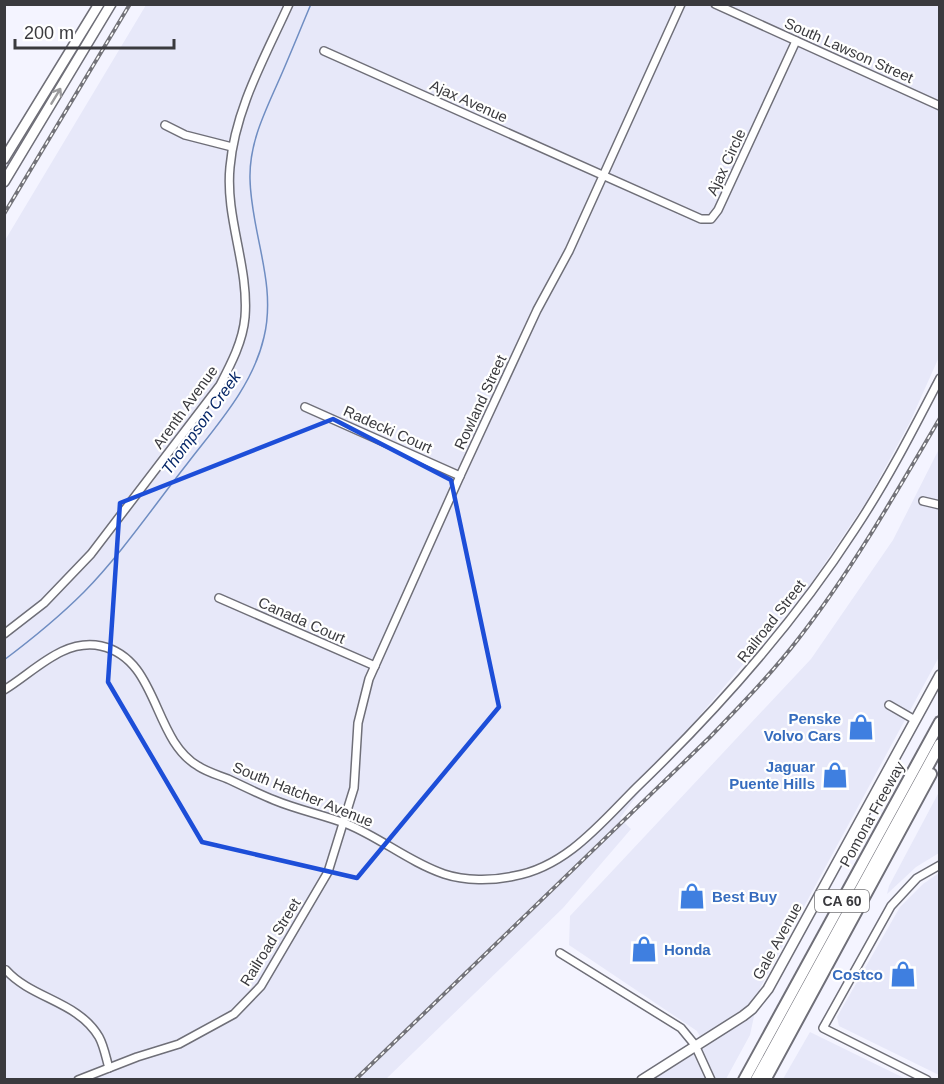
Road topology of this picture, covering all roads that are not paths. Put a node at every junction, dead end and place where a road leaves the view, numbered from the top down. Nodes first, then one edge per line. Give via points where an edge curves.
1 (99, 4) edge
2 (111, 4) edge
3 (289, 4) edge
4 (681, 4) edge
5 (715, 4) edge
6 (796, 41) junction
7 (324, 51) dead end
8 (939, 106) edge
9 (34, 111) junction
10 (165, 125) dead end
11 (232, 147) junction
12 (23, 151) junction
13 (4, 159) edge
14 (603, 175) junction
15 (4, 182) edge
16 (939, 378) edge
17 (305, 407) dead end
18 (460, 476) junction
19 (923, 501) dead end
20 (939, 505) edge
21 (219, 598) dead end
22 (4, 634) edge
23 (375, 666) junction
24 (939, 675) edge
25 (4, 690) edge
26 (889, 705) dead end
27 (915, 720) junction
28 (939, 722) edge
29 (939, 736) edge
30 (939, 744) edge
31 (939, 759) edge
32 (344, 823) junction
33 (578, 846) joint
34 (939, 865) edge
35 (560, 953) dead end
36 (6, 970) edge
37 (695, 1045) junction
38 (109, 1068) junction
39 (78, 1080) edge
40 (642, 1080) edge
41 (711, 1080) edge
42 (744, 1080) edge
43 (751, 1080) edge
44 (756, 1080) edge
45 (765, 1080) edge
46 (927, 1080) edge

1 - 9 main road
12 -> 2 main road
3 - 11 street, Arenth Avenue via 248,94
4 - 14 street, Rowland Street
5 - 6 street, South Lawson Street
6 - 8 street, South Lawson Street
6 - 14 street, Ajax Circle via 711,219 701,219
7 - 14 street, Ajax Avenue
9 - 12 main road
9 - 13 main road
10 - 11 street via 184,135
11 - 22 street, Arenth Avenue via 229,193 246,298 245,319 231,364 220,385 91,554 44,603
12 - 15 main road
14 - 18 street, Rowland Street
16 - 33 street, Railroad Street via 898,459 855,529 776,638 691,735
17 - 18 street, Radecki Court
18 - 23 street, Rowland Street
19 - 20 street
21 - 23 street, Canada Court
23 - 32 street, Rowland Street via 358,723 354,788
24 - 27 main road, Gale Avenue
25 - 32 street, South Hatcher Avenue via 68,648 101,646 131,662 173,740 198,766 276,801
26 - 27 street
27 - 37 main road, Gale Avenue via 768,989 752,1009
28 - 42 highway, Pomona Freeway / CA 60
29 - 43 highway
30 - 44 highway
31 - 45 highway, CA 60
32 - 33 street, South Hatcher Avenue via 447,875 483,879 515,876 545,866
32 - 38 street, Railroad Street via 328,872 261,986 248,1001 234,1014 179,1044
34 - 46 street via 917,878 891,906 823,1028
35 - 37 street via 681,1028
36 - 38 street via 16,981 68,1007 91,1025
37 - 40 main road, Gale Avenue
37 - 41 street
38 - 39 street, Railroad Street

